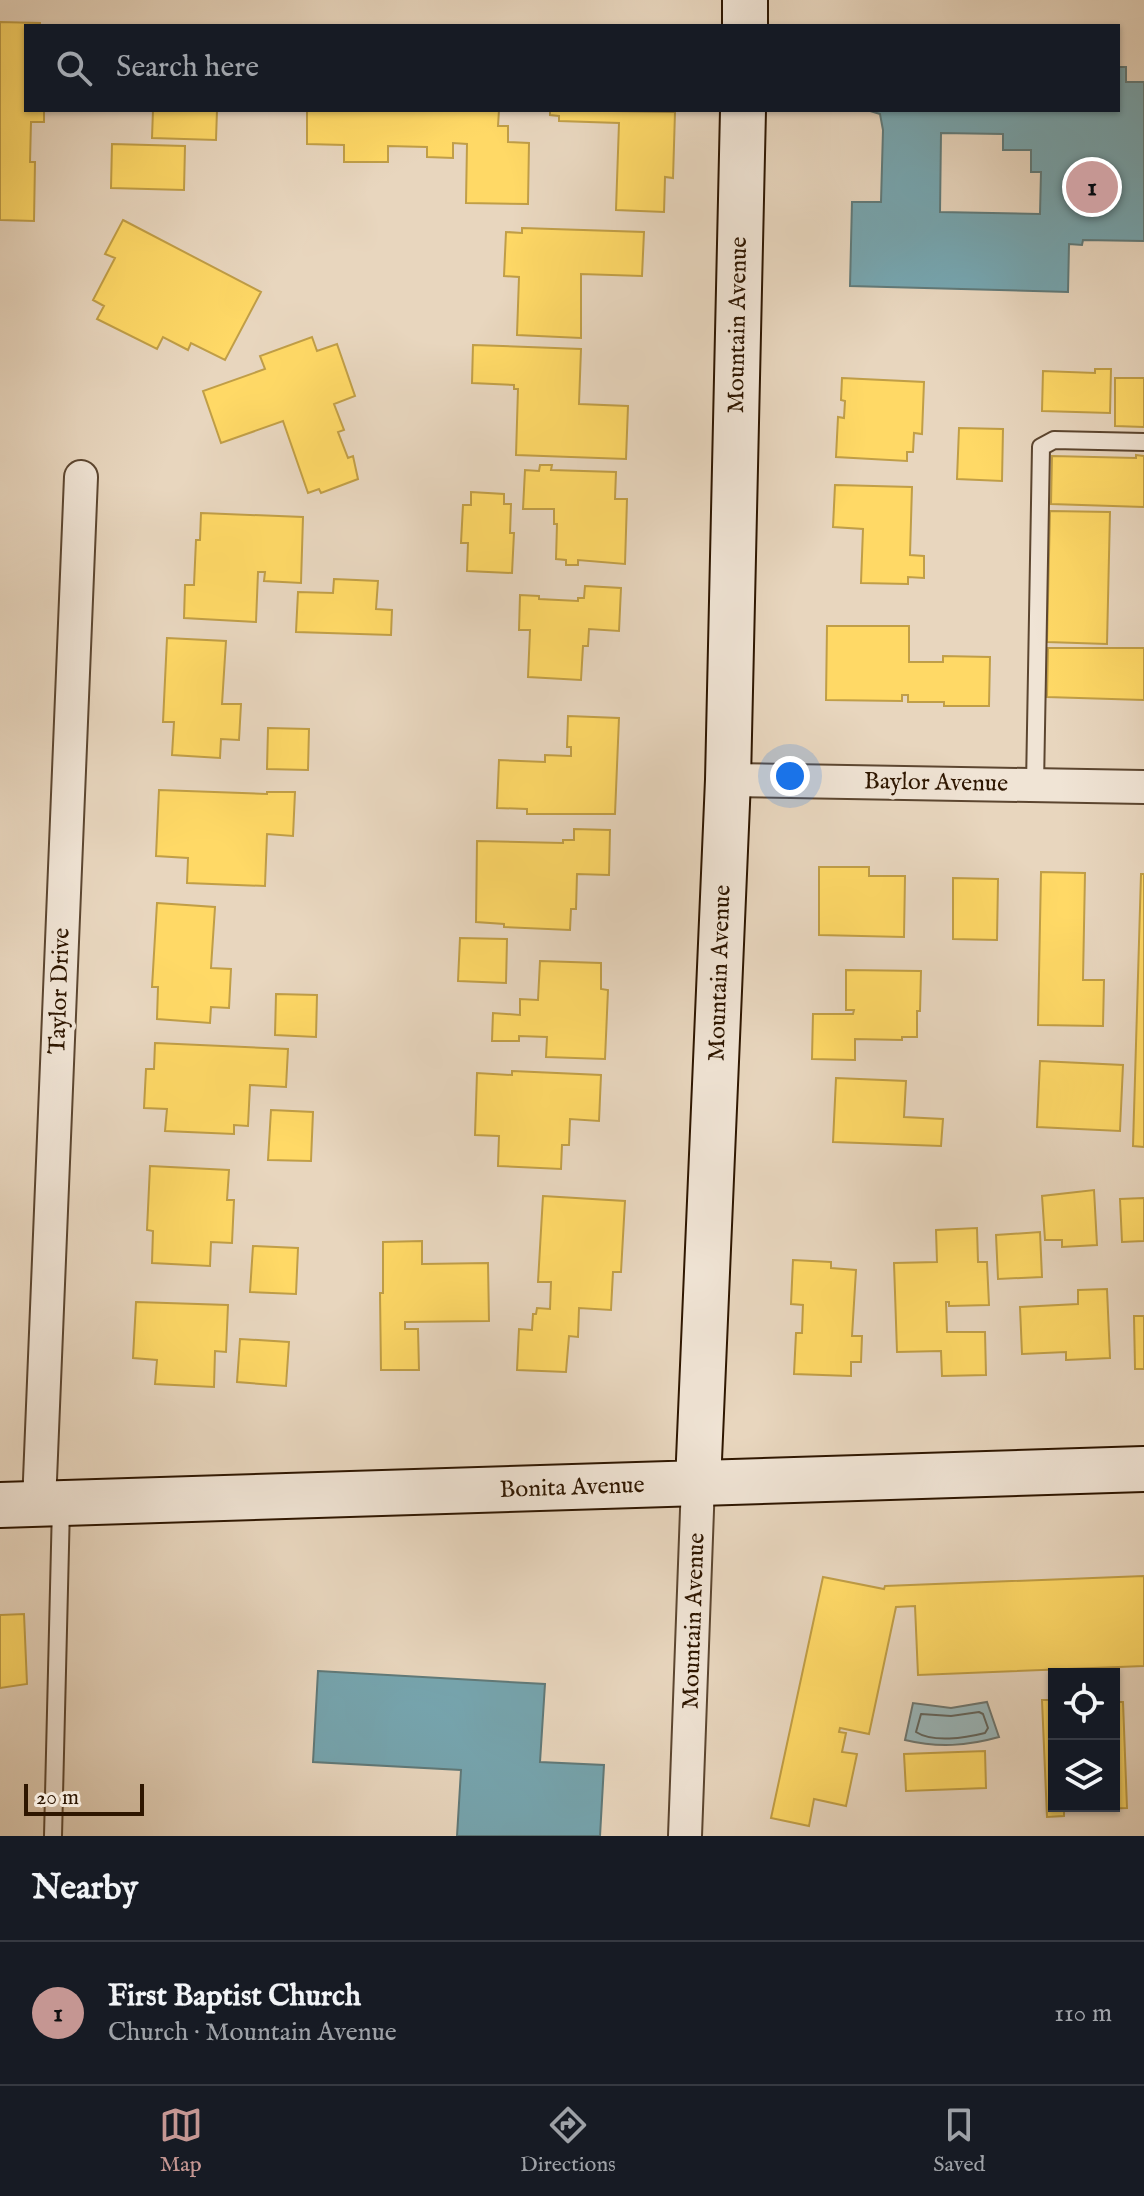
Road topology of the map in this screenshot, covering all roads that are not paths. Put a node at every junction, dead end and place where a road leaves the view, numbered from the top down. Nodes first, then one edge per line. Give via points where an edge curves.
1 (745, 0) edge
2 (745, 24) edge
3 (743, 112) edge
4 (1144, 442) edge
5 (81, 477) dead end
6 (728, 780) junction
7 (1035, 785) junction
8 (1144, 787) edge
9 (1144, 1469) edge
10 (698, 1483) junction
11 (33, 1504) edge
12 (53, 1836) edge
13 (685, 1836) edge

1 - 2 main road
3 - 6 main road, Mountain Avenue
4 - 7 lane via 1054,440 1041,447
5 - 11 street, Taylor Drive
6 - 7 street, Baylor Avenue
6 - 10 main road, Mountain Avenue
7 - 8 street, Baylor Avenue
9 - 10 main road, Bonita Avenue
10 - 11 main road, Bonita Avenue
10 - 13 street, Mountain Avenue
11 - 12 lane

